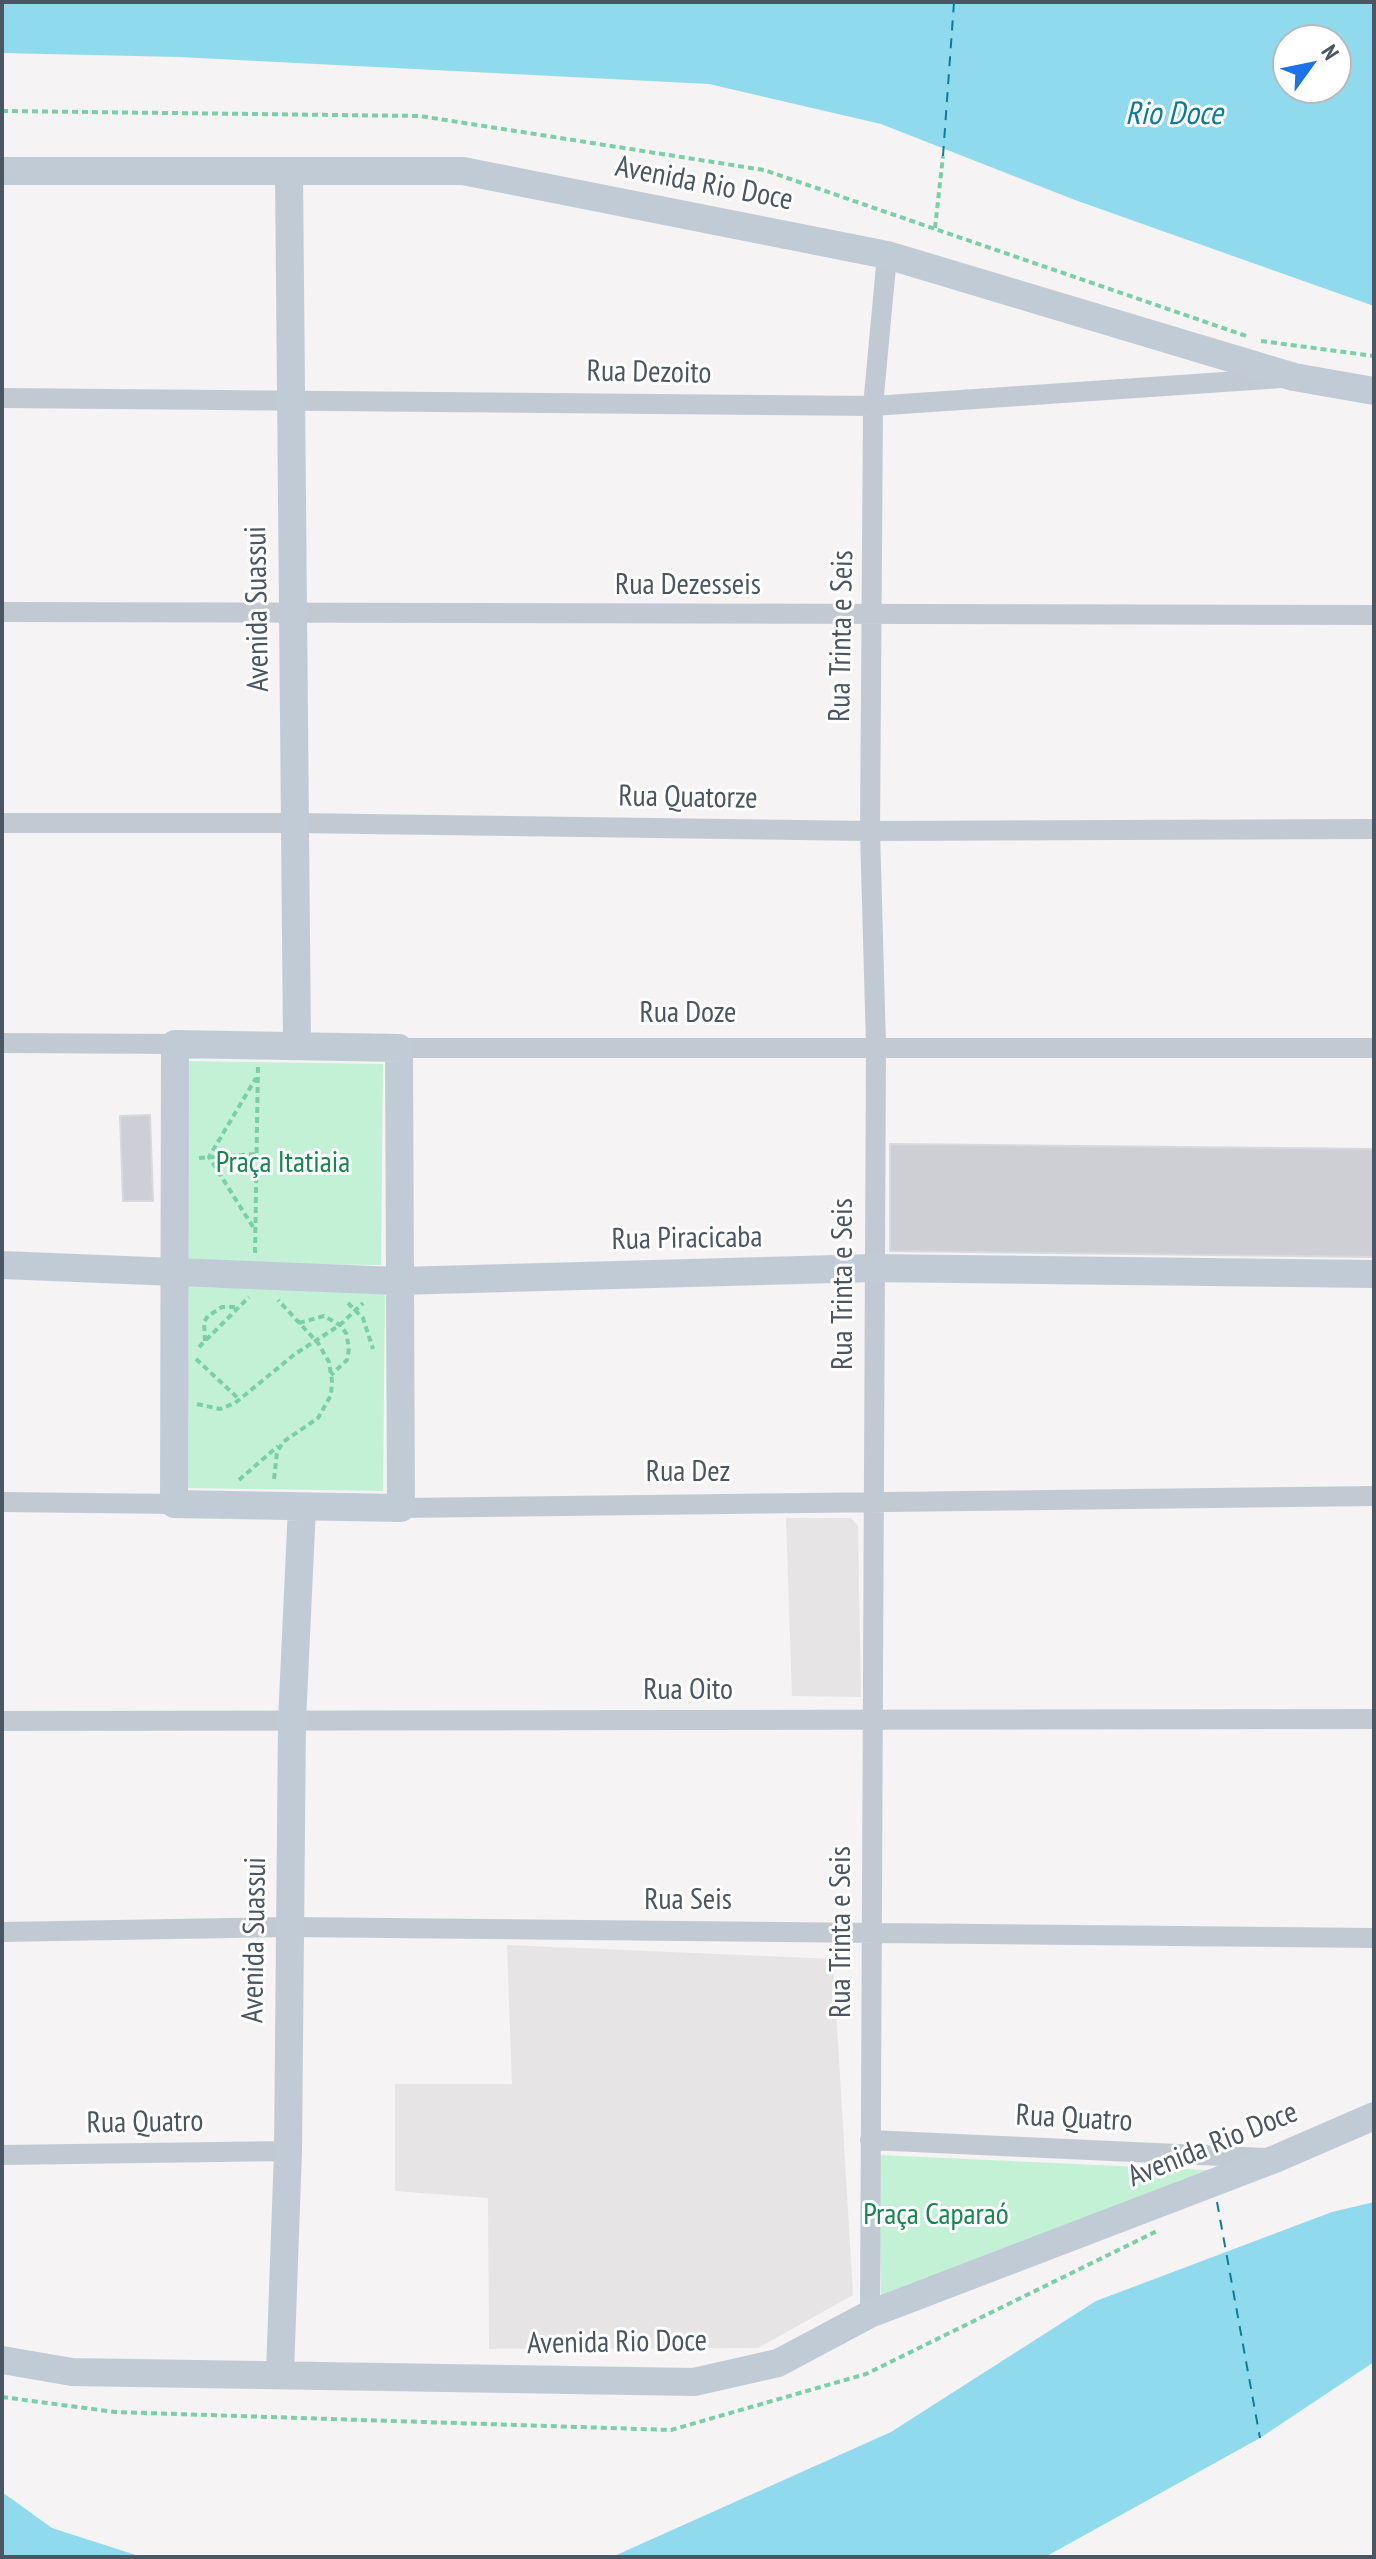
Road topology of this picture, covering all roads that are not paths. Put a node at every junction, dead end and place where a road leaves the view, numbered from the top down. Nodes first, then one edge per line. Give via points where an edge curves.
1 (2, 171) edge
2 (289, 173) junction
3 (887, 255) junction
4 (1294, 377) junction
5 (1374, 391) edge
6 (2, 398) edge
7 (290, 399) junction
8 (873, 406) junction
9 (2, 612) edge
10 (293, 615) junction
11 (1374, 615) edge
12 (874, 616) junction
13 (2, 823) edge
14 (294, 823) junction
15 (1374, 829) edge
16 (870, 831) junction
17 (2, 1043) edge
18 (175, 1044) junction
19 (297, 1044) junction
20 (876, 1046) junction
21 (399, 1048) junction
22 (1374, 1048) edge
23 (2, 1265) edge
24 (873, 1268) junction
25 (175, 1272) junction
26 (1374, 1274) edge
27 (398, 1281) junction
28 (1374, 1496) edge
29 (2, 1502) edge
30 (174, 1504) junction
31 (872, 1504) junction
32 (302, 1507) junction
33 (401, 1508) junction
34 (1374, 1719) edge
35 (870, 1720) junction
36 (2, 1721) edge
37 (292, 1721) junction
38 (288, 1927) junction
39 (871, 1931) junction
40 (2, 1932) edge
41 (1374, 1938) edge
42 (1374, 2116) edge
43 (870, 2140) junction
44 (288, 2151) junction
45 (2, 2155) edge
46 (1275, 2159) junction
47 (870, 2314) junction
48 (2, 2360) edge
49 (280, 2373) junction

1 - 2 street, Avenida Rio Doce
2 - 3 street, Avenida Rio Doce via 463,171
2 - 7 street, Avenida Suassui
3 - 4 street, Avenida Rio Doce
3 - 8 street, Rua Trinta e Seis
4 - 5 street, Avenida Rio Doce
4 - 8 street, Rua Dezoito
6 - 7 street, Rua Dezoito
7 - 8 street, Rua Dezoito
7 - 10 street, Avenida Suassui
8 - 12 street, Rua Trinta e Seis
9 - 10 street, Rua Dezesseis
10 - 12 street, Rua Dezesseis
10 - 14 street, Avenida Suassui
11 - 12 street, Rua Dezesseis
12 - 16 street, Rua Trinta e Seis
13 - 14 street, Rua Quatorze
14 - 16 street, Rua Quatorze
14 - 19 street, Avenida Suassui
15 - 16 street, Rua Quatorze
16 - 20 street, Rua Trinta e Seis
17 - 18 street, Rua Doze
18 - 19 street, Rua Doze
18 - 25 street
19 - 21 street, Rua Doze
20 - 21 street, Rua Doze
20 - 22 street, Rua Doze
20 - 24 street, Rua Trinta e Seis
21 - 27 street
23 - 25 street, Rua Piracicaba
24 - 26 street, Rua Piracicaba
24 - 27 street, Rua Piracicaba
24 - 31 street, Rua Trinta e Seis
25 - 27 street, Rua Piracicaba via 260,1287
25 - 30 street
27 - 33 street
28 - 31 street, Rua Dez
29 - 30 street, Rua Dez
30 - 32 street, Rua Dez
31 - 33 street, Rua Dez
31 - 35 street, Rua Trinta e Seis
32 - 33 street, Rua Dez
32 - 37 street, Avenida Suassui
34 - 35 street, Rua Oito
35 - 37 street, Rua Oito
35 - 39 street, Rua Trinta e Seis
36 - 37 street, Rua Oito
37 - 38 street, Avenida Suassui
38 - 39 street, Rua Seis
38 - 40 street, Rua Seis
38 - 44 street, Avenida Suassui
39 - 41 street, Rua Seis
39 - 43 street, Rua Trinta e Seis
42 - 46 street, Avenida Rio Doce
43 - 46 street, Rua Quatro
43 - 47 street, Rua Trinta e Seis
44 - 45 street, Rua Quatro
44 - 49 street, Avenida Suassui
46 - 47 street, Avenida Rio Doce
47 - 49 street, Avenida Rio Doce via 778,2363 694,2382
48 - 49 street, Avenida Rio Doce via 72,2372

